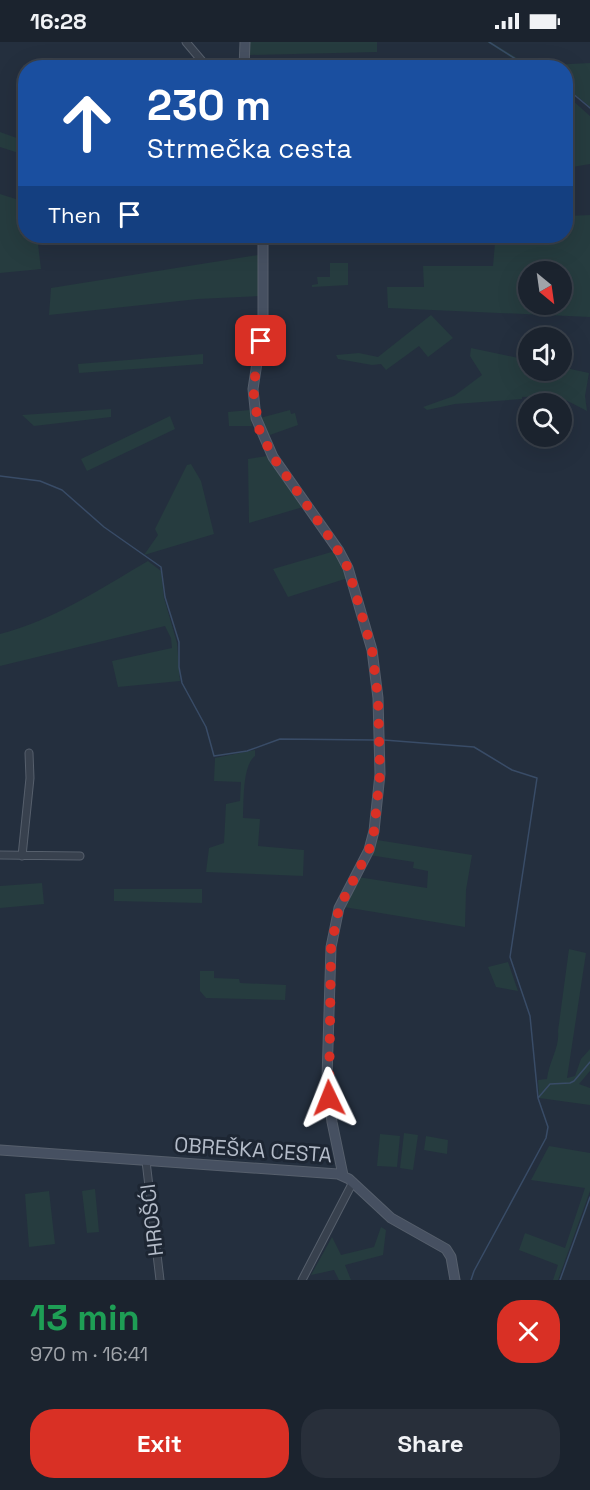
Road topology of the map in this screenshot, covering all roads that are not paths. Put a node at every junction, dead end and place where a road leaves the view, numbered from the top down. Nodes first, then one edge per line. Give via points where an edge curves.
1 (186, 42) edge
2 (245, 42) edge
3 (201, 60) edge
4 (244, 60) edge
5 (263, 243) edge
6 (29, 753) dead end
7 (0, 855) edge
8 (22, 856) junction
9 (80, 856) dead end
10 (0, 1150) edge
11 (146, 1161) junction
12 (343, 1175) junction
13 (353, 1182) junction
14 (160, 1280) edge
15 (302, 1280) edge
16 (455, 1280) edge

1 - 3 street
2 - 4 street
5 - 12 street via 264,324 253,389 256,418 272,456 348,568 365,624 377,690 380,774 374,831 369,850 339,908 331,947 327,1079
6 - 8 street
7 - 8 street
8 - 9 street
10 - 11 street, OBREŠKA CESTA
11 - 12 street, OBREŠKA CESTA
11 - 14 street, HROŠĆI
12 - 13 street, OBREŠKA CESTA
13 - 15 street
13 - 16 street, OBREŠKA CESTA via 391,1218 446,1250

